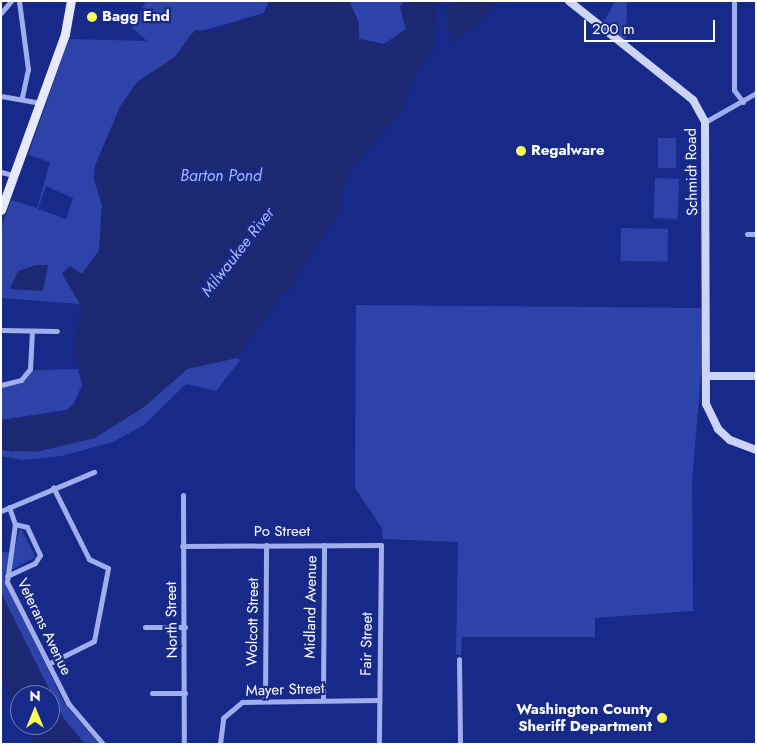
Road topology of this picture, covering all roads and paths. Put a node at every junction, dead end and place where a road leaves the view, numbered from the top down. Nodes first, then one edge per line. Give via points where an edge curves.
1 (11, 1) edge
2 (20, 1) edge
3 (71, 1) edge
4 (569, 1) edge
5 (734, 1) edge
6 (1, 13) edge
7 (756, 93) edge
8 (1, 96) edge
9 (22, 98) junction
10 (743, 102) junction
11 (39, 103) junction
12 (706, 122) junction
13 (1, 172) edge
14 (13, 176) junction
15 (1, 210) edge
16 (747, 234) dead end
17 (756, 234) edge
18 (1, 330) edge
19 (32, 331) junction
20 (56, 331) dead end
21 (706, 376) junction
22 (756, 376) edge
23 (1, 386) edge
24 (756, 450) edge
25 (94, 472) dead end
26 (53, 488) junction
27 (183, 495) dead end
28 (9, 508) junction
29 (1, 511) edge
30 (15, 524) junction
31 (266, 545) junction
32 (324, 545) junction
33 (381, 545) joint
34 (182, 546) junction
35 (6, 576) junction
36 (185, 627) junction
37 (145, 628) dead end
38 (459, 659) dead end
39 (48, 664) junction
40 (152, 693) dead end
41 (185, 693) junction
42 (264, 700) junction
43 (323, 700) junction
44 (379, 700) junction
45 (102, 744) edge
46 (184, 744) edge
47 (220, 744) edge
48 (379, 744) edge
49 (460, 744) edge

1 - 6 street
2 - 9 street via 28,69
3 - 11 main road via 67,26
4 - 12 street, Schmidt Road via 693,100
5 - 10 street via 734,90
7 - 10 street
8 - 9 street
9 - 11 street
10 - 12 street
11 - 14 main road
12 - 21 street, Schmidt Road
13 - 14 street
14 - 15 main road
16 - 17 street
18 - 19 street
19 - 20 street
19 - 23 street via 30,369 22,380
21 - 22 street
21 - 24 street, Schmidt Road via 706,404 718,429
25 - 26 street
26 - 28 street
26 - 39 street via 89,559 108,568 94,641
27 - 34 street, North Street
28 - 29 street
28 - 30 street
30 - 35 street, Veterans Avenue
30 - 35 street via 27,527 40,554 35,563
31 - 32 street, Po Street
31 - 34 street, Po Street
31 - 42 street, Wolcott Street
32 - 33 street, Po Street
32 - 43 street, Midland Avenue
33 - 44 street, Fair Street
34 - 36 street, North Street
35 - 39 street, Veterans Avenue
36 - 37 street
36 - 41 street, North Street
38 - 49 street
39 - 45 street, Veterans Avenue via 71,708
40 - 41 street
41 - 46 street, North Street
42 - 43 street, Mayer Street
42 - 47 street, Mayer Street via 231,708 223,718
43 - 44 street, Mayer Street
44 - 48 street, Fair Street

